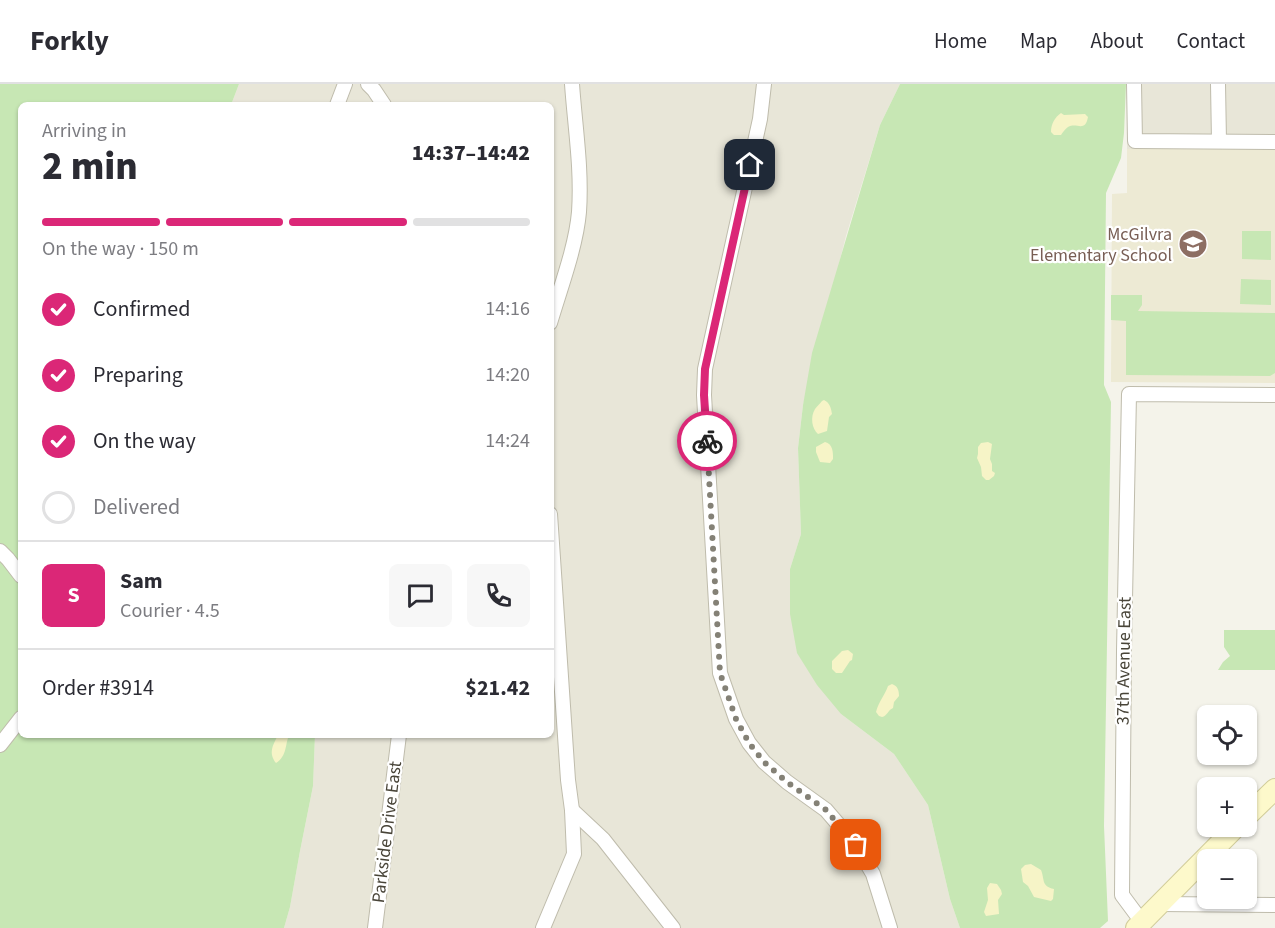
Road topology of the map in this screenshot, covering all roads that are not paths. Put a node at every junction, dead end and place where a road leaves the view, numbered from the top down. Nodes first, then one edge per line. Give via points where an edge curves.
1 (345, 84) edge
2 (369, 84) edge
3 (572, 84) edge
4 (764, 84) edge
5 (1134, 84) edge
6 (1218, 84) edge
7 (338, 102) edge
8 (382, 102) edge
9 (1219, 141) junction
10 (1275, 142) edge
11 (554, 309) edge
12 (1275, 395) edge
13 (0, 551) edge
14 (18, 572) edge
15 (554, 573) edge
16 (18, 722) edge
17 (399, 738) edge
18 (0, 745) edge
19 (1275, 789) edge
20 (1257, 807) edge
21 (572, 810) junction
22 (1227, 837) edge
23 (1160, 904) junction
24 (1275, 905) edge
25 (1139, 925) edge
26 (375, 928) edge
27 (543, 928) edge
28 (673, 928) edge
29 (890, 928) edge

1 - 7 street
2 - 8 street
3 - 11 street via 580,177 579,215
4 - 29 street via 760,119 705,369 720,673 736,719 764,762 826,810 856,845 873,874
5 - 9 street via 1135,141
6 - 9 street
9 - 10 street
12 - 25 street, 37th Avenue East via 1129,394 1122,895
13 - 14 street
15 - 21 street
16 - 18 street
17 - 26 street, Parkside Drive East
19 - 20 main road
21 - 27 street via 574,854
21 - 28 street via 603,839
22 - 23 main road
23 - 24 street
23 - 25 main road

